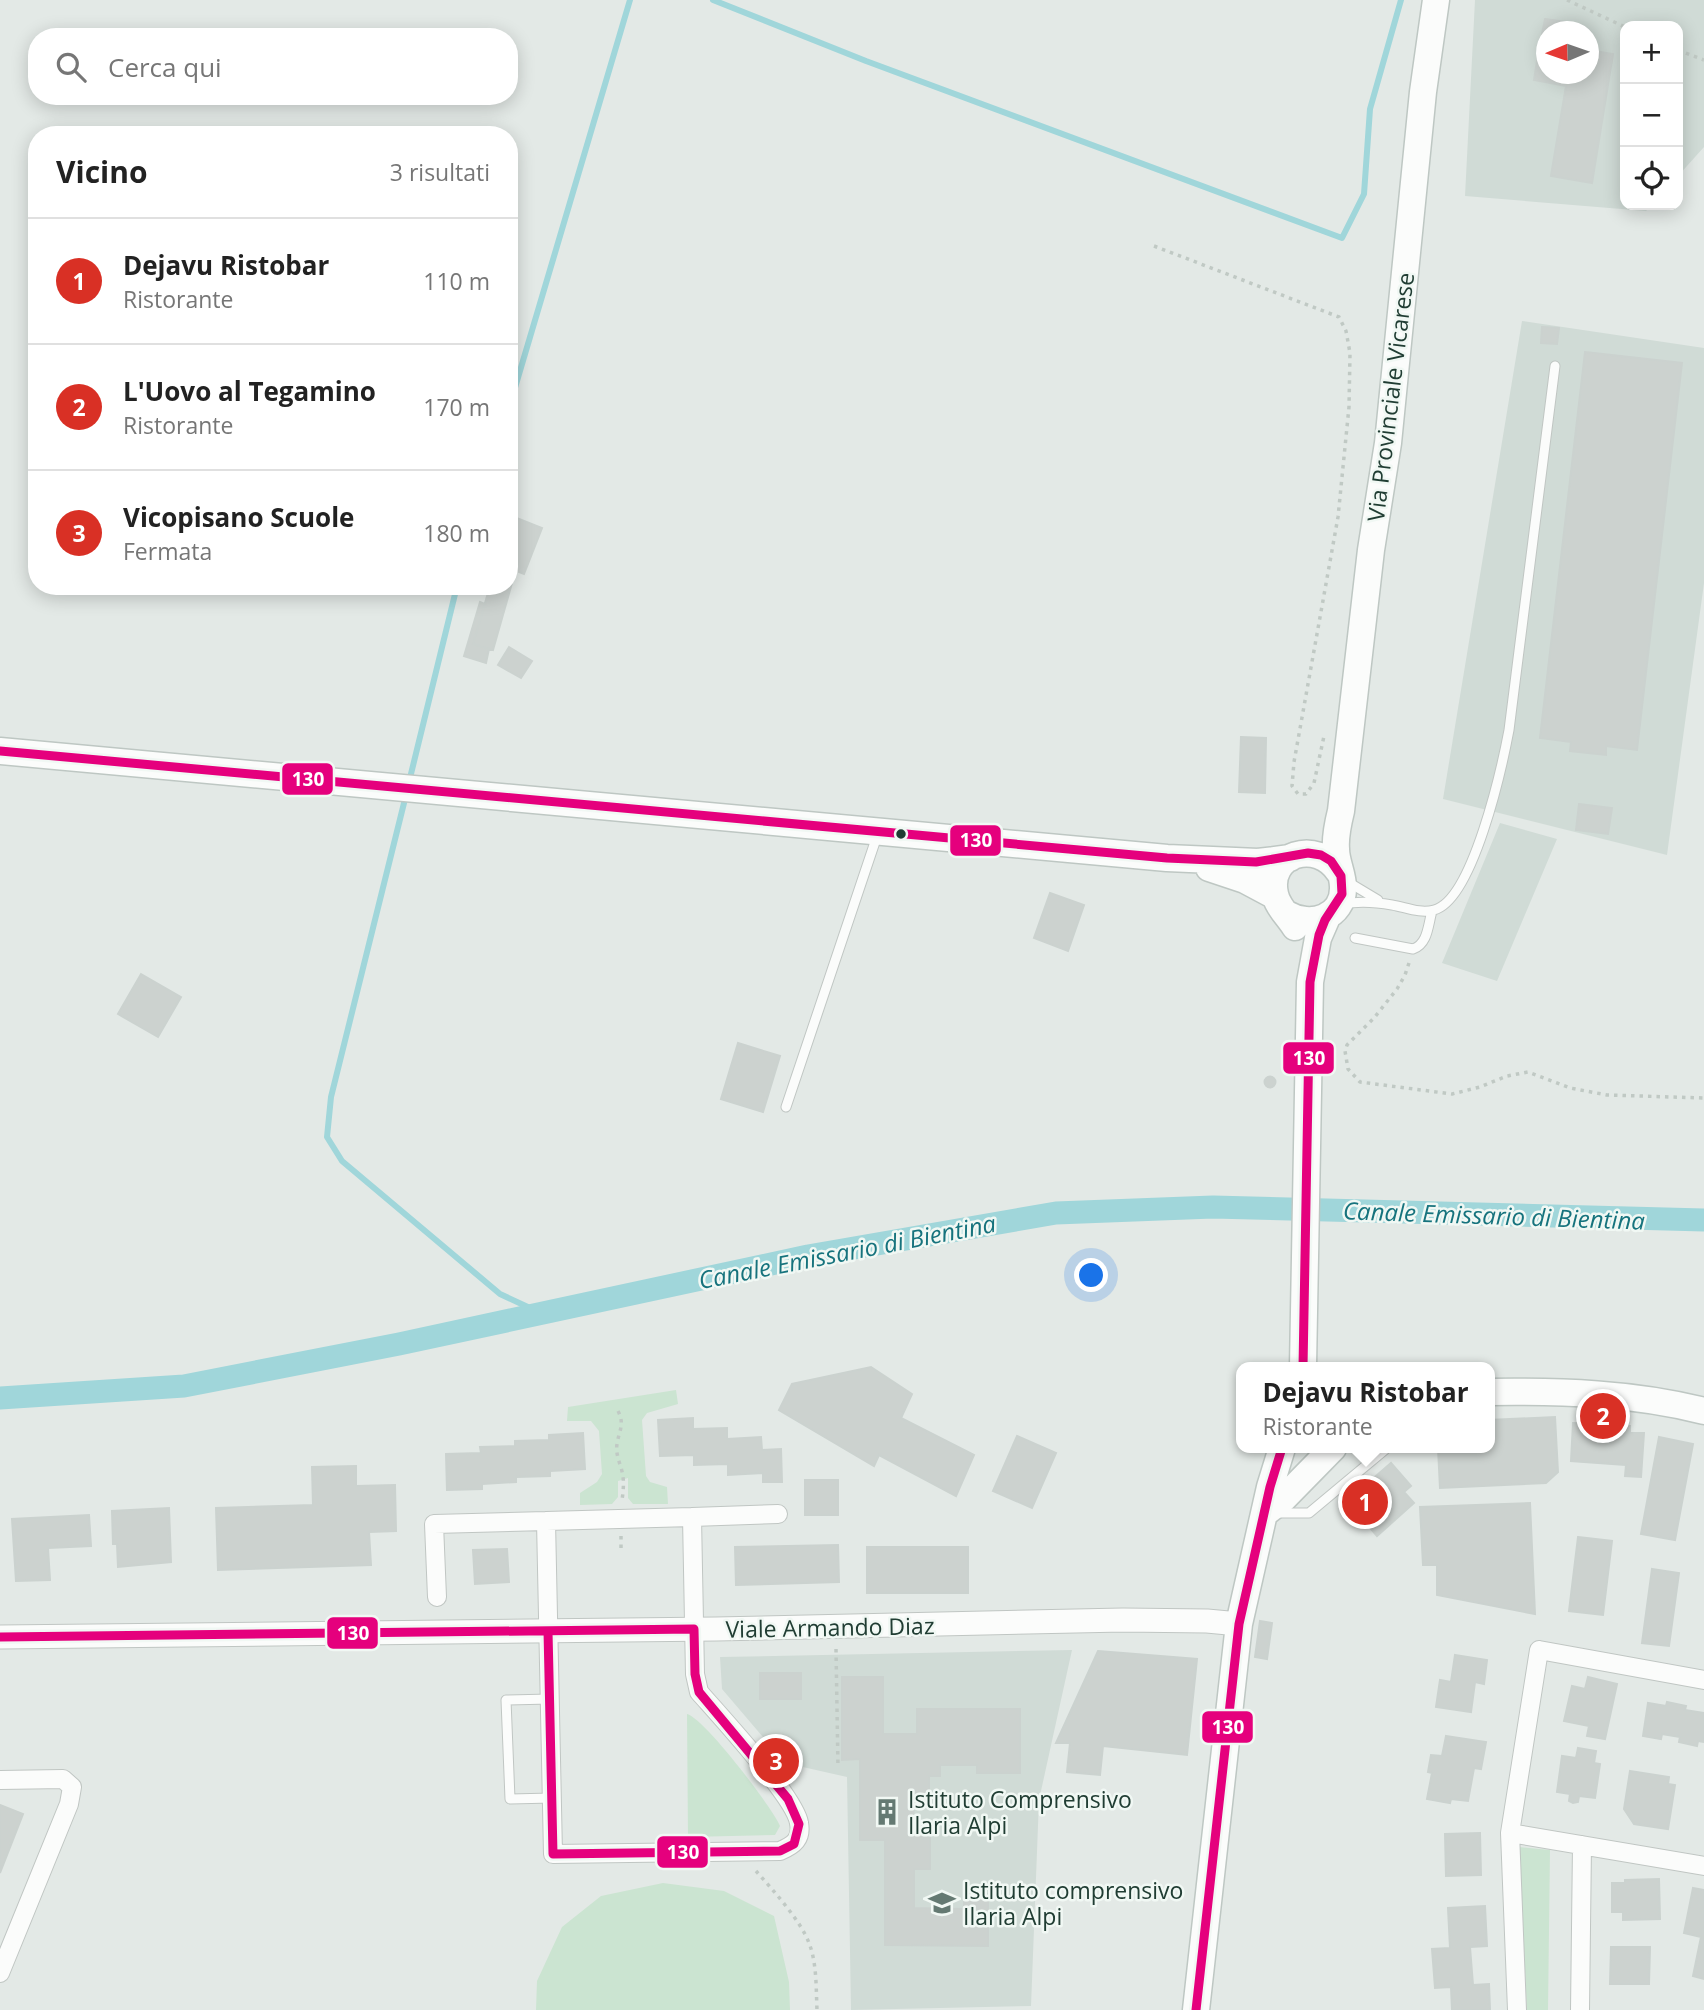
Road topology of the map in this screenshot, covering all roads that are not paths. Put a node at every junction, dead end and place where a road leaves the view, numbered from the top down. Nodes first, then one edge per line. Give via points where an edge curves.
1 (1436, 0) edge
2 (1555, 366) dead end
3 (0, 751) edge
4 (1342, 794) junction
5 (878, 831) junction
6 (1297, 855) junction
7 (1167, 858) junction
8 (1340, 874) junction
9 (1281, 905) junction
10 (1393, 905) junction
11 (1332, 911) junction
12 (1432, 911) junction
13 (1355, 938) dead end
14 (1310, 982) junction
15 (786, 1107) dead end
16 (1302, 1331) junction
17 (1303, 1362) edge
18 (1318, 1362) edge
19 (1495, 1392) edge
20 (1704, 1411) edge
21 (1280, 1453) edge
22 (1328, 1453) edge
23 (1381, 1453) edge
24 (1265, 1513) junction
25 (778, 1514) dead end
26 (692, 1517) junction
27 (546, 1521) junction
28 (437, 1597) dead end
29 (1239, 1624) junction
30 (694, 1629) junction
31 (548, 1631) junction
32 (0, 1637) edge
33 (1704, 1680) edge
34 (550, 1699) junction
35 (0, 1780) edge
36 (552, 1798) junction
37 (1510, 1833) junction
38 (1583, 1845) junction
39 (1704, 1866) edge
40 (0, 1973) edge
41 (1196, 2010) edge
42 (1517, 2010) edge
43 (1580, 2010) edge

1 - 4 main road, Via Provinciale Vicarese via 1388,443
2 - 12 lane via 1503,763 1459,889 1447,904
3 - 5 main road
4 - 6 main road, Via Provinciale Vicarese via 1329,826
4 - 8 main road, Via Provinciale Vicarese via 1336,836
5 - 7 main road
5 - 15 lane
6 - 7 main road via 1258,862
6 - 8 main road via 1319,854
6 - 9 main road, Via Provinciale Vicarese via 1276,874
7 - 9 main road via 1219,870 1262,888
8 - 10 lane via 1374,898
8 - 11 main road, Via Provinciale Vicarese via 1342,896
9 - 11 main road via 1305,921
9 - 14 main road, Via Provinciale Vicarese via 1302,944
10 - 11 lane via 1346,904
10 - 12 lane
11 - 14 main road, Via Provinciale Vicarese via 1318,938
12 - 13 lane via 1423,944 1413,949
14 - 16 main road, Via Provinciale Vicarese
16 - 17 main road, Via Provinciale Vicarese
16 - 18 main road
19 - 20 main road via 1625,1397
21 - 24 main road
22 - 24 main road
23 - 24 lane via 1309,1513
24 - 29 main road
25 - 26 street
26 - 27 street
26 - 30 street
27 - 28 street via 434,1524
27 - 31 street
29 - 30 street, Viale Armando Diaz via 1123,1620
29 - 41 main road
30 - 31 street, Viale Armando Diaz
30 - 36 street via 699,1692 784,1793 799,1820 799,1837 780,1851 553,1854
31 - 32 street, Viale Armando Diaz
31 - 34 street
33 - 37 street via 1539,1650
34 - 36 street
34 - 36 lane via 506,1700 510,1799
35 - 40 street via 63,1779 72,1787
37 - 38 street
37 - 42 street
38 - 39 street
38 - 43 street

